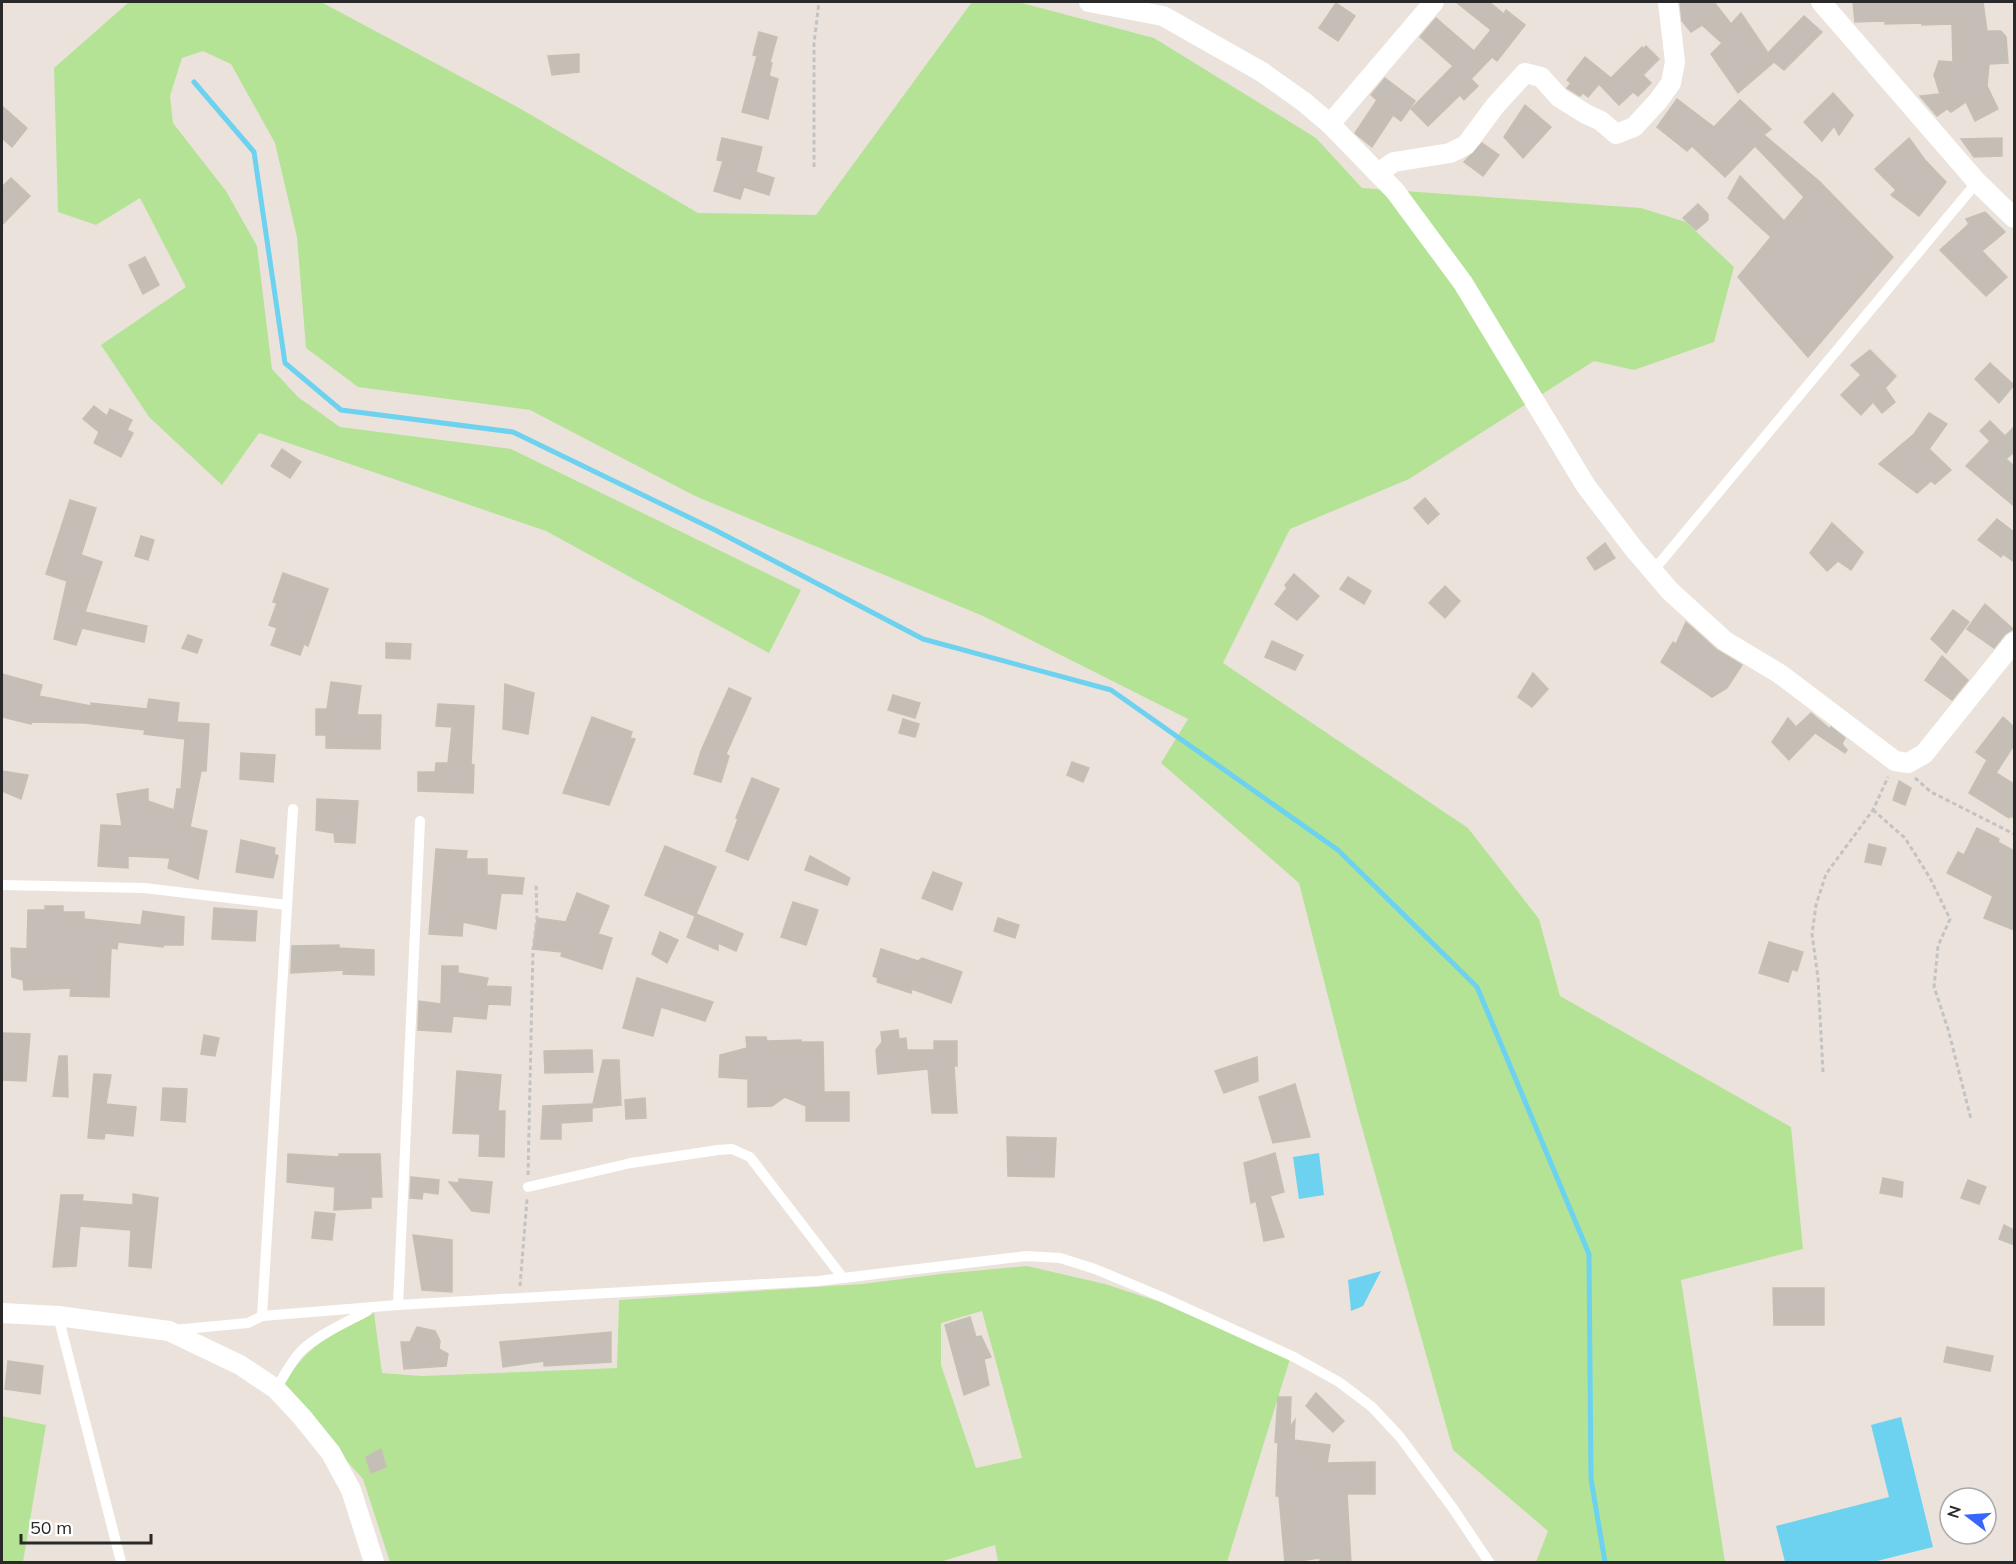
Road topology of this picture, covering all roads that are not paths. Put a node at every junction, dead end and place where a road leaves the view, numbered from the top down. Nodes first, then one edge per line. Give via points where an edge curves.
1 (1089, 2) edge
2 (1434, 2) edge
3 (1668, 2) edge
4 (1826, 3) edge
5 (1167, 9) edge
6 (1330, 124) junction
7 (1378, 173) junction
8 (1977, 182) junction
9 (2014, 218) edge
10 (1653, 571) junction
11 (2014, 642) edge
12 (292, 809) dead end
13 (420, 821) dead end
14 (2, 885) edge
15 (287, 905) junction
16 (528, 1187) road end
17 (843, 1278) junction
18 (398, 1305) junction
19 (371, 1308) junction
20 (2, 1313) edge
21 (58, 1316) junction
22 (262, 1316) junction
23 (170, 1331) junction
24 (276, 1389) junction
25 (121, 1563) edge
26 (374, 1563) edge
27 (1489, 1563) edge

1 - 5 street
2 - 6 street
3 - 7 street via 1675,62 1671,83 1634,127 1616,134 1560,98 1541,77 1525,73 1466,145 1450,153 1394,162
4 - 8 street
5 - 6 street via 1262,72
6 - 7 street
7 - 10 street via 1463,283 1586,486
8 - 9 street
8 - 10 lane
10 - 11 street via 1725,641 1780,674 1895,761 1908,763 1924,754
12 - 15 lane
13 - 18 lane
14 - 15 lane via 144,888
15 - 22 lane
16 - 17 lane via 631,1163 732,1149 750,1157
17 - 18 lane
17 - 27 lane via 1026,1256 1060,1258 1162,1297 1294,1357 1339,1382 1372,1407 1400,1437
18 - 19 lane
19 - 22 lane
19 - 24 lane via 303,1350
20 - 21 street
21 - 23 street
21 - 25 lane
22 - 23 lane via 248,1323
23 - 24 street via 240,1365
24 - 26 street via 331,1453 351,1490

